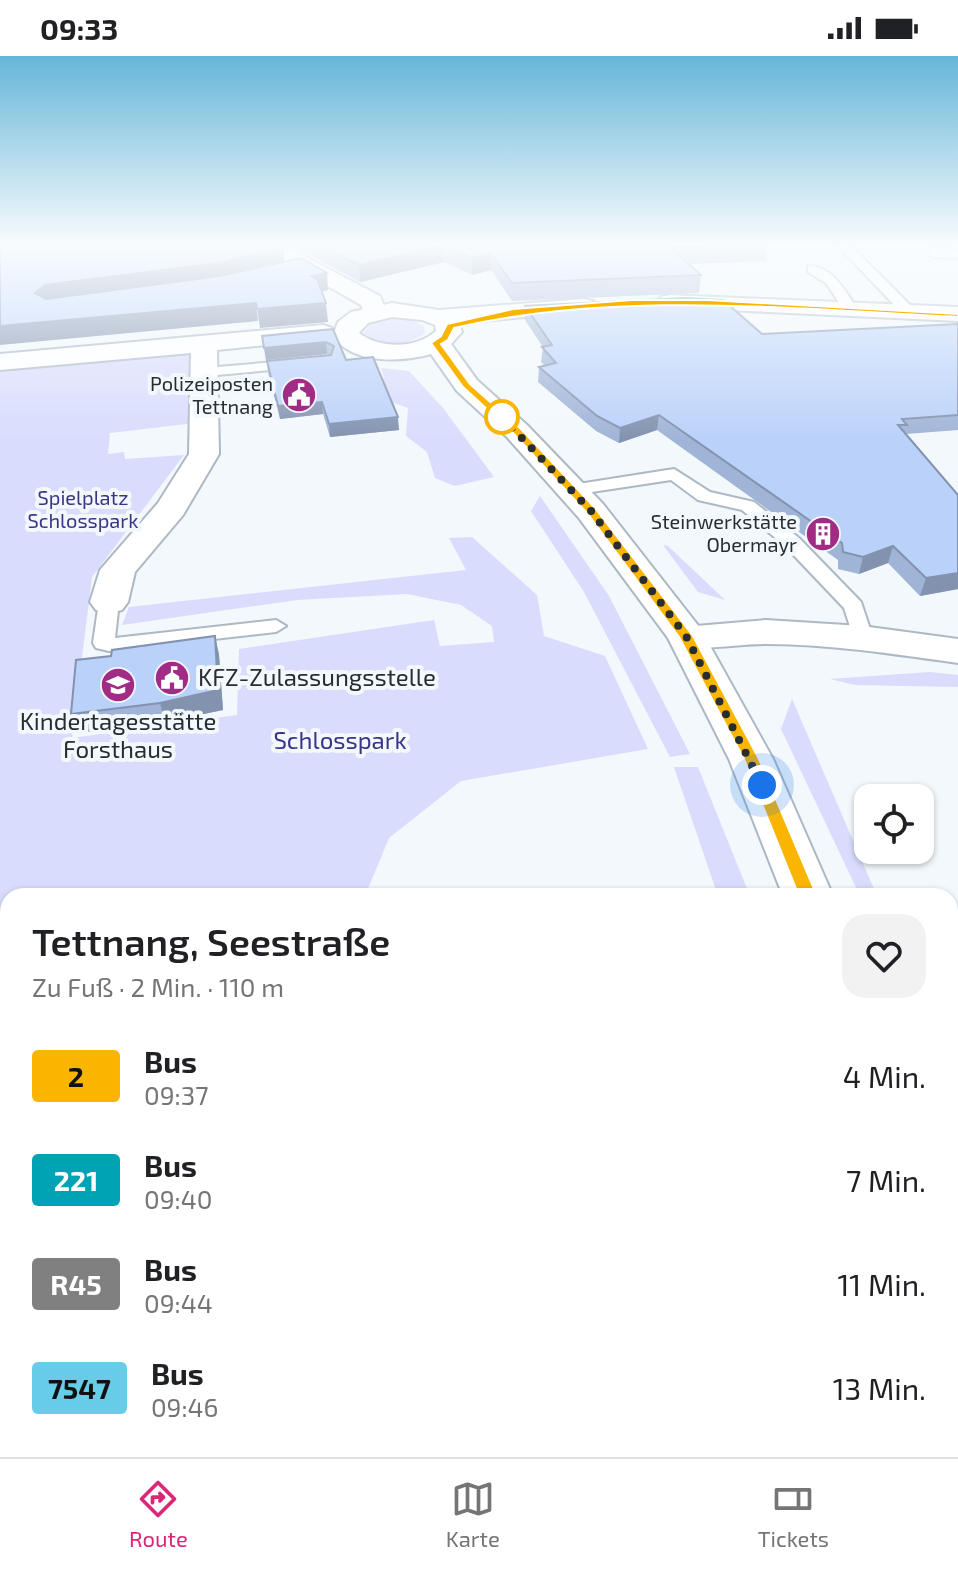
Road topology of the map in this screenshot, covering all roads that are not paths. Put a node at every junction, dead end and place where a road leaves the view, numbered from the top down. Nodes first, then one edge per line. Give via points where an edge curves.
1 (406, 310) edge
2 (411, 310) edge
3 (534, 310) edge
4 (862, 310) edge
5 (909, 312) joint
6 (375, 313) joint
7 (958, 314) edge
8 (442, 329) junction
9 (345, 331) junction
10 (387, 351) junction
11 (205, 358) junction
12 (0, 362) edge
13 (312, 363) edge
14 (467, 385) junction
15 (572, 490) junction
16 (109, 602) joint
17 (276, 626) dead end
18 (686, 636) junction
19 (862, 638) junction
20 (958, 651) edge
21 (805, 888) edge

1 - 6 main road
2 - 8 main road
3 - 8 main road
4 - 5 main road
5 - 7 main road
6 - 9 main road via 354,320
8 - 10 main road via 412,350
8 - 14 main road
9 - 10 main road via 356,344
9 - 11 main road
10 - 14 main road
11 - 12 main road
11 - 13 lane
11 - 16 main road via 204,454 171,508 118,570
14 - 15 main road
15 - 18 main road
15 - 19 lane via 674,474 704,496 748,506 792,542 854,606
16 - 17 lane via 104,643 109,645
18 - 19 main road via 766,632
18 - 21 main road via 751,759
19 - 20 main road

